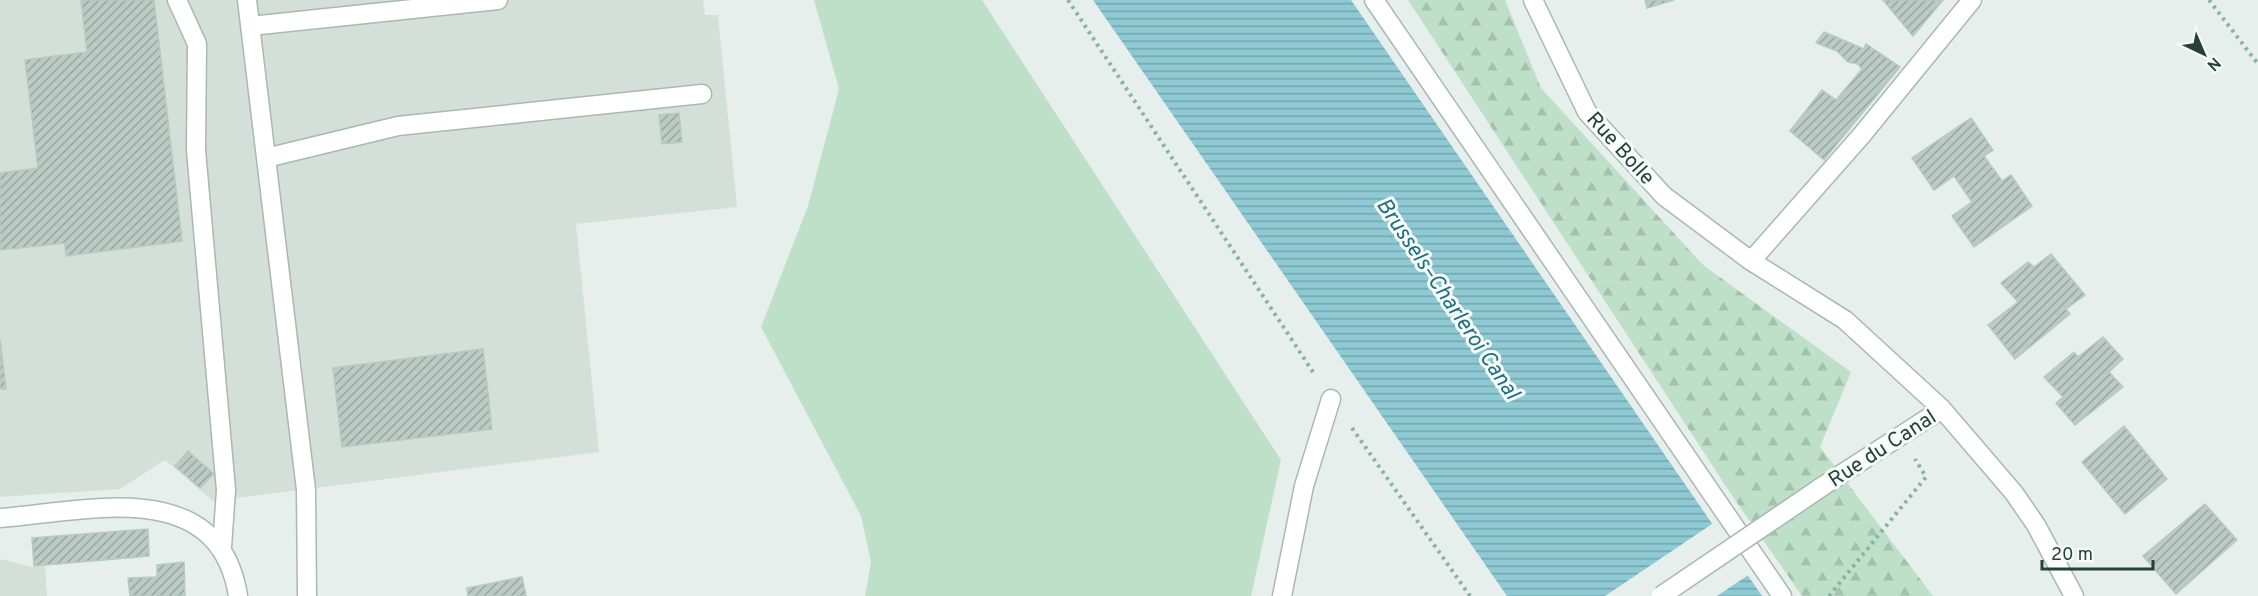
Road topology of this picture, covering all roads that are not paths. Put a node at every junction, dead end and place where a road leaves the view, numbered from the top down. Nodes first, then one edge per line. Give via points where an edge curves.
1 (177, 0) edge
2 (247, 0) edge
3 (498, 0) edge
4 (1374, 0) edge
5 (1533, 0) edge
6 (1972, 0) edge
7 (250, 27) junction
8 (702, 94) dead end
9 (266, 158) junction
10 (1751, 261) junction
11 (1331, 399) road end
12 (1942, 409) junction
13 (0, 518) edge
14 (222, 548) junction
15 (238, 596) edge
16 (307, 596) edge
17 (1282, 596) edge
18 (1661, 596) edge
19 (1782, 596) edge
20 (2074, 596) edge

1 - 14 street via 197,44 196,150 226,490
2 - 7 street
3 - 7 street
4 - 19 street
5 - 10 street, Rue Bolle via 1587,112 1664,196
6 - 10 street via 1861,136
7 - 9 street
8 - 9 street via 398,126
9 - 16 street via 306,490
10 - 12 street, Rue Bolle via 1845,320
11 - 17 street via 1304,486
12 - 18 street, Rue du Canal, bridge
12 - 20 street, Rue du Canal via 2031,517
13 - 14 street via 127,507 165,511 195,522
14 - 15 street via 236,579

